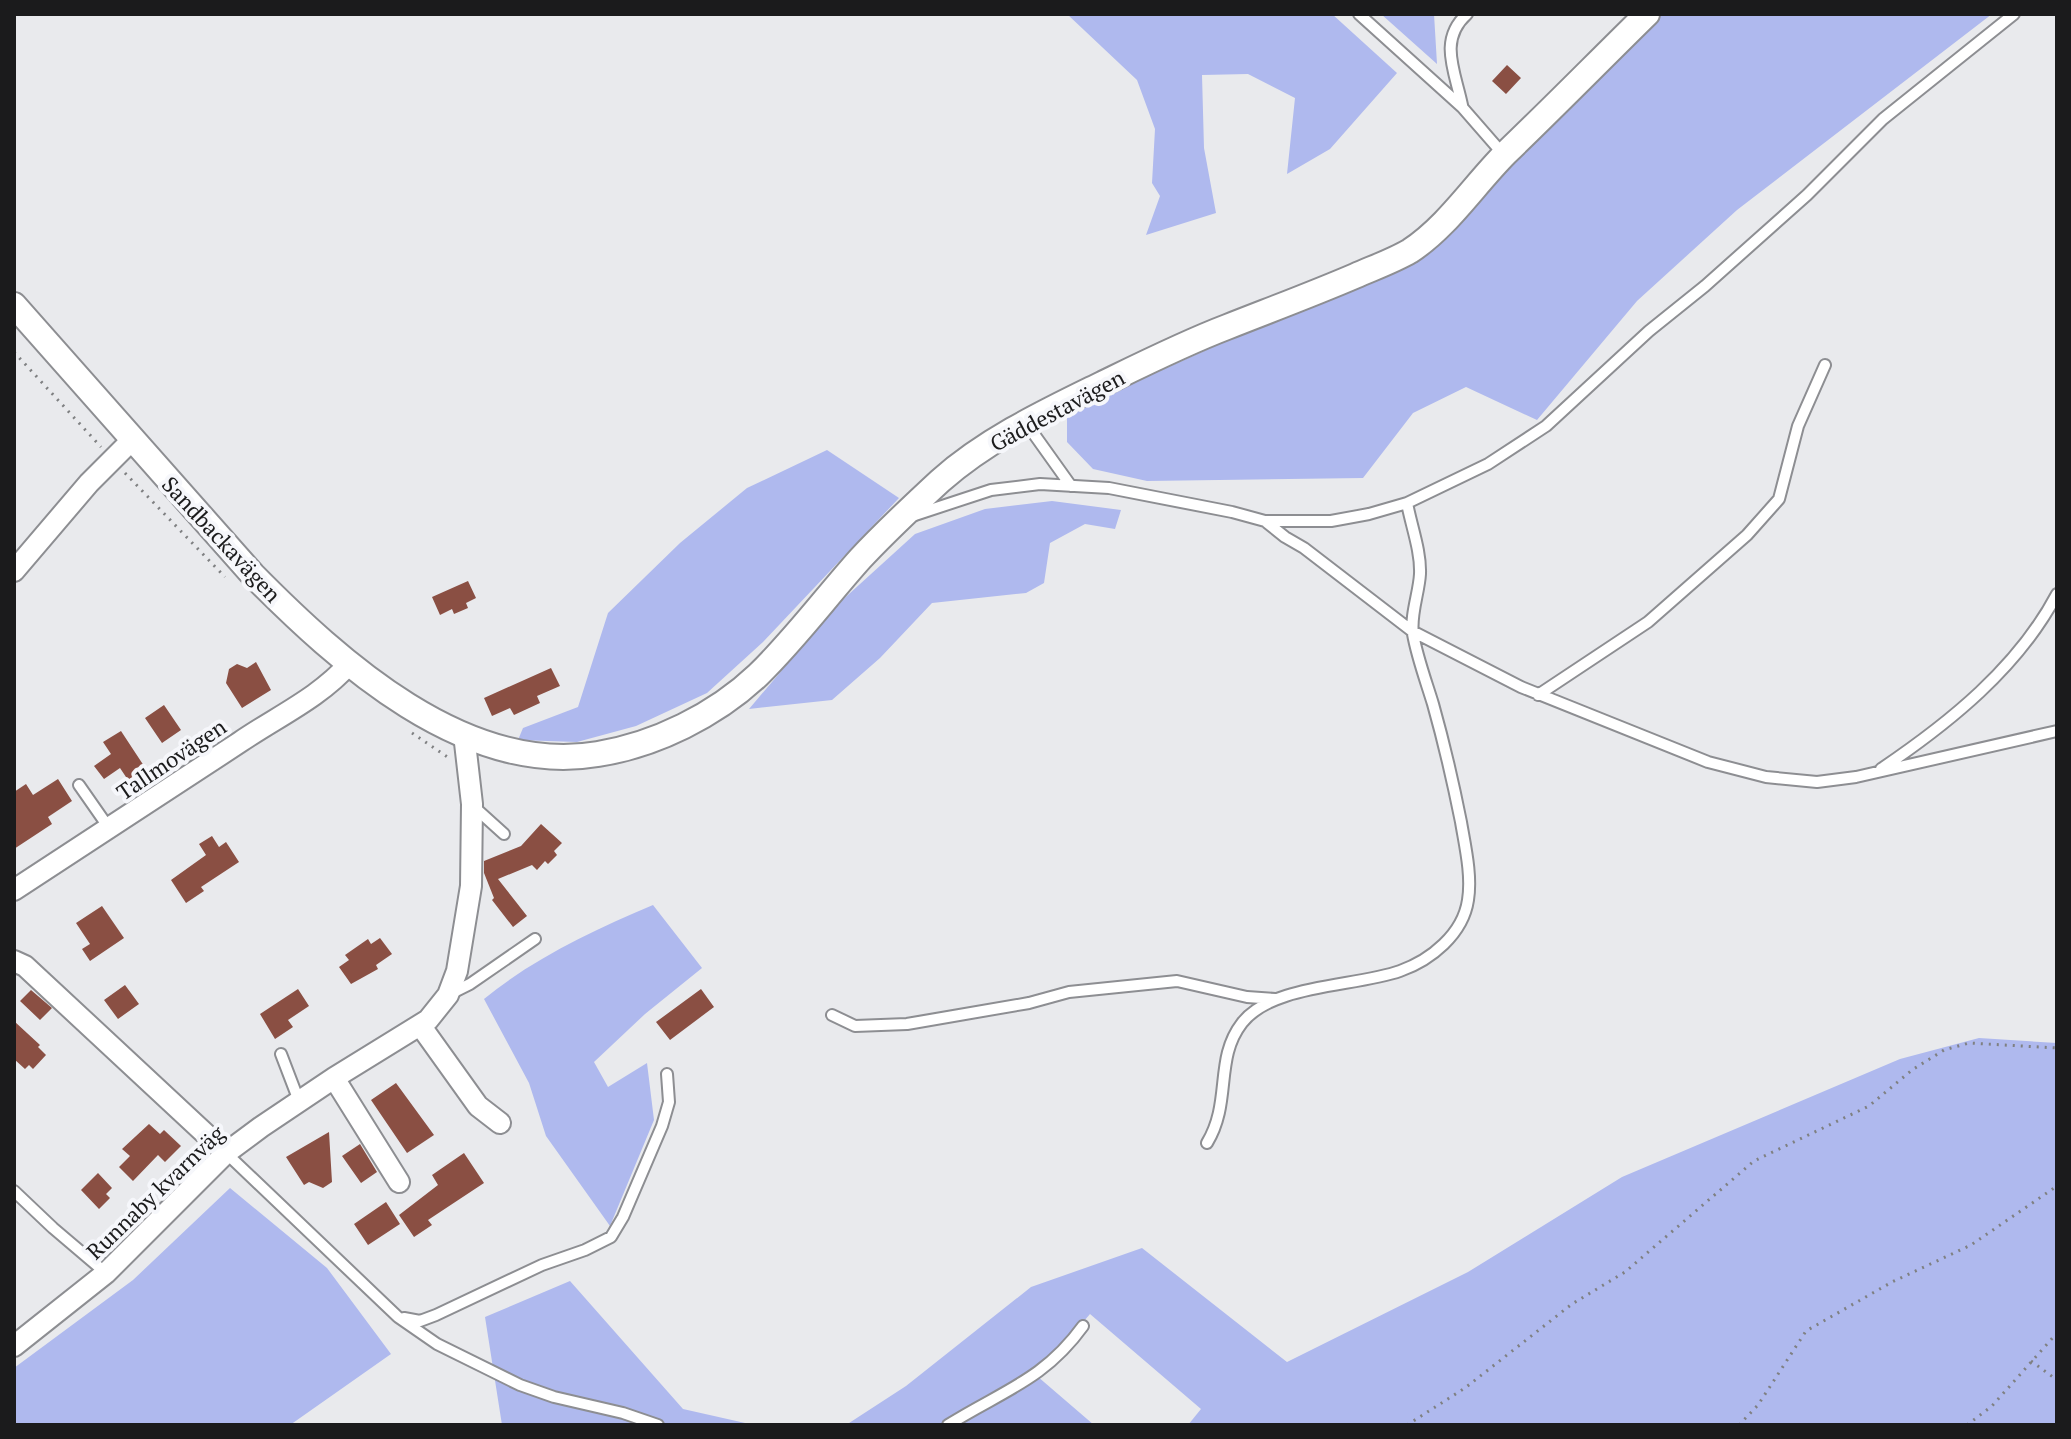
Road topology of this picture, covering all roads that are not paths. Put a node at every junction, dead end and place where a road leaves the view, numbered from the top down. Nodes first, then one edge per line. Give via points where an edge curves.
1 (1359, 14) edge
2 (1467, 14) edge
3 (1647, 14) edge
4 (2014, 14) edge
5 (1462, 107) junction
6 (1504, 155) junction
7 (14, 305) edge
8 (1825, 365) dead end
9 (1026, 423) junction
10 (132, 440) junction
11 (1071, 486) junction
12 (1407, 503) junction
13 (1265, 521) junction
14 (896, 524) junction
15 (14, 571) edge
16 (2057, 594) edge
17 (1412, 631) junction
18 (350, 663) junction
19 (1538, 695) junction
20 (2057, 731) edge
21 (464, 734) junction
22 (1876, 772) junction
23 (79, 785) dead end
24 (472, 804) junction
25 (109, 828) junction
26 (504, 834) dead end
27 (14, 890) edge
28 (535, 939) dead end
29 (14, 961) edge
30 (448, 995) junction
31 (1277, 999) junction
32 (832, 1015) dead end
33 (420, 1025) junction
34 (281, 1054) dead end
35 (667, 1074) dead end
36 (334, 1078) junction
37 (299, 1101) junction
38 (500, 1123) dead end
39 (1207, 1143) dead end
40 (226, 1153) junction
41 (399, 1182) dead end
42 (14, 1191) edge
43 (106, 1273) junction
44 (398, 1317) junction
45 (1083, 1326) dead end
46 (14, 1346) edge
47 (658, 1425) edge
48 (948, 1425) edge

1 - 5 lane
2 - 5 lane via 1454,27 1449,44
3 - 6 street, Gäddestavägen
4 - 12 lane via 1883,119 1807,195 1546,426 1488,464
5 - 6 lane
6 - 9 street, Gäddestavägen via 1409,251 1187,344
7 - 10 street, Sandbackavägen
8 - 19 lane via 1798,426 1779,499 1726,556 1648,622
9 - 11 lane
9 - 14 street, Gäddestavägen via 969,458
10 - 15 street
10 - 18 street, Sandbackavägen via 292,615
11 - 13 lane via 1109,488
11 - 14 lane via 991,490
12 - 13 lane via 1331,521
12 - 17 lane via 1420,571
13 - 17 lane
14 - 21 street, Gäddestavägen via 756,677 685,725 643,744 595,755 506,750
16 - 22 lane via 2029,639 1997,675
17 - 19 lane
17 - 31 lane via 1449,762 1467,854 1468,900 1459,926 1438,950 1403,970
18 - 21 street, Sandbackavägen via 414,709
18 - 25 street, Tallmovägen via 300,706
19 - 22 lane via 1708,762 1766,777 1817,782
20 - 22 lane
21 - 24 street, Runnaby kvarnväg
23 - 25 lane
24 - 26 lane
24 - 30 street, Runnaby kvarnväg via 471,886
25 - 27 street, Tallmovägen
28 - 30 lane
29 - 40 street
30 - 33 street, Runnaby kvarnväg
31 - 32 lane via 1177,981 1069,992 907,1024 855,1026
31 - 39 lane via 1242,1022 1225,1055 1223,1099
33 - 36 street, Runnaby kvarnväg
33 - 38 street via 478,1106
34 - 37 lane
35 - 44 lane via 669,1102 662,1126 611,1237 436,1315 420,1321
36 - 37 street, Runnaby kvarnväg
36 - 41 street
37 - 40 street, Runnaby kvarnväg
40 - 43 street, Runnaby kvarnväg
40 - 44 lane
42 - 43 lane
43 - 46 street, Runnaby kvarnväg
44 - 47 lane via 468,1361 520,1385
45 - 48 lane via 1053,1363

